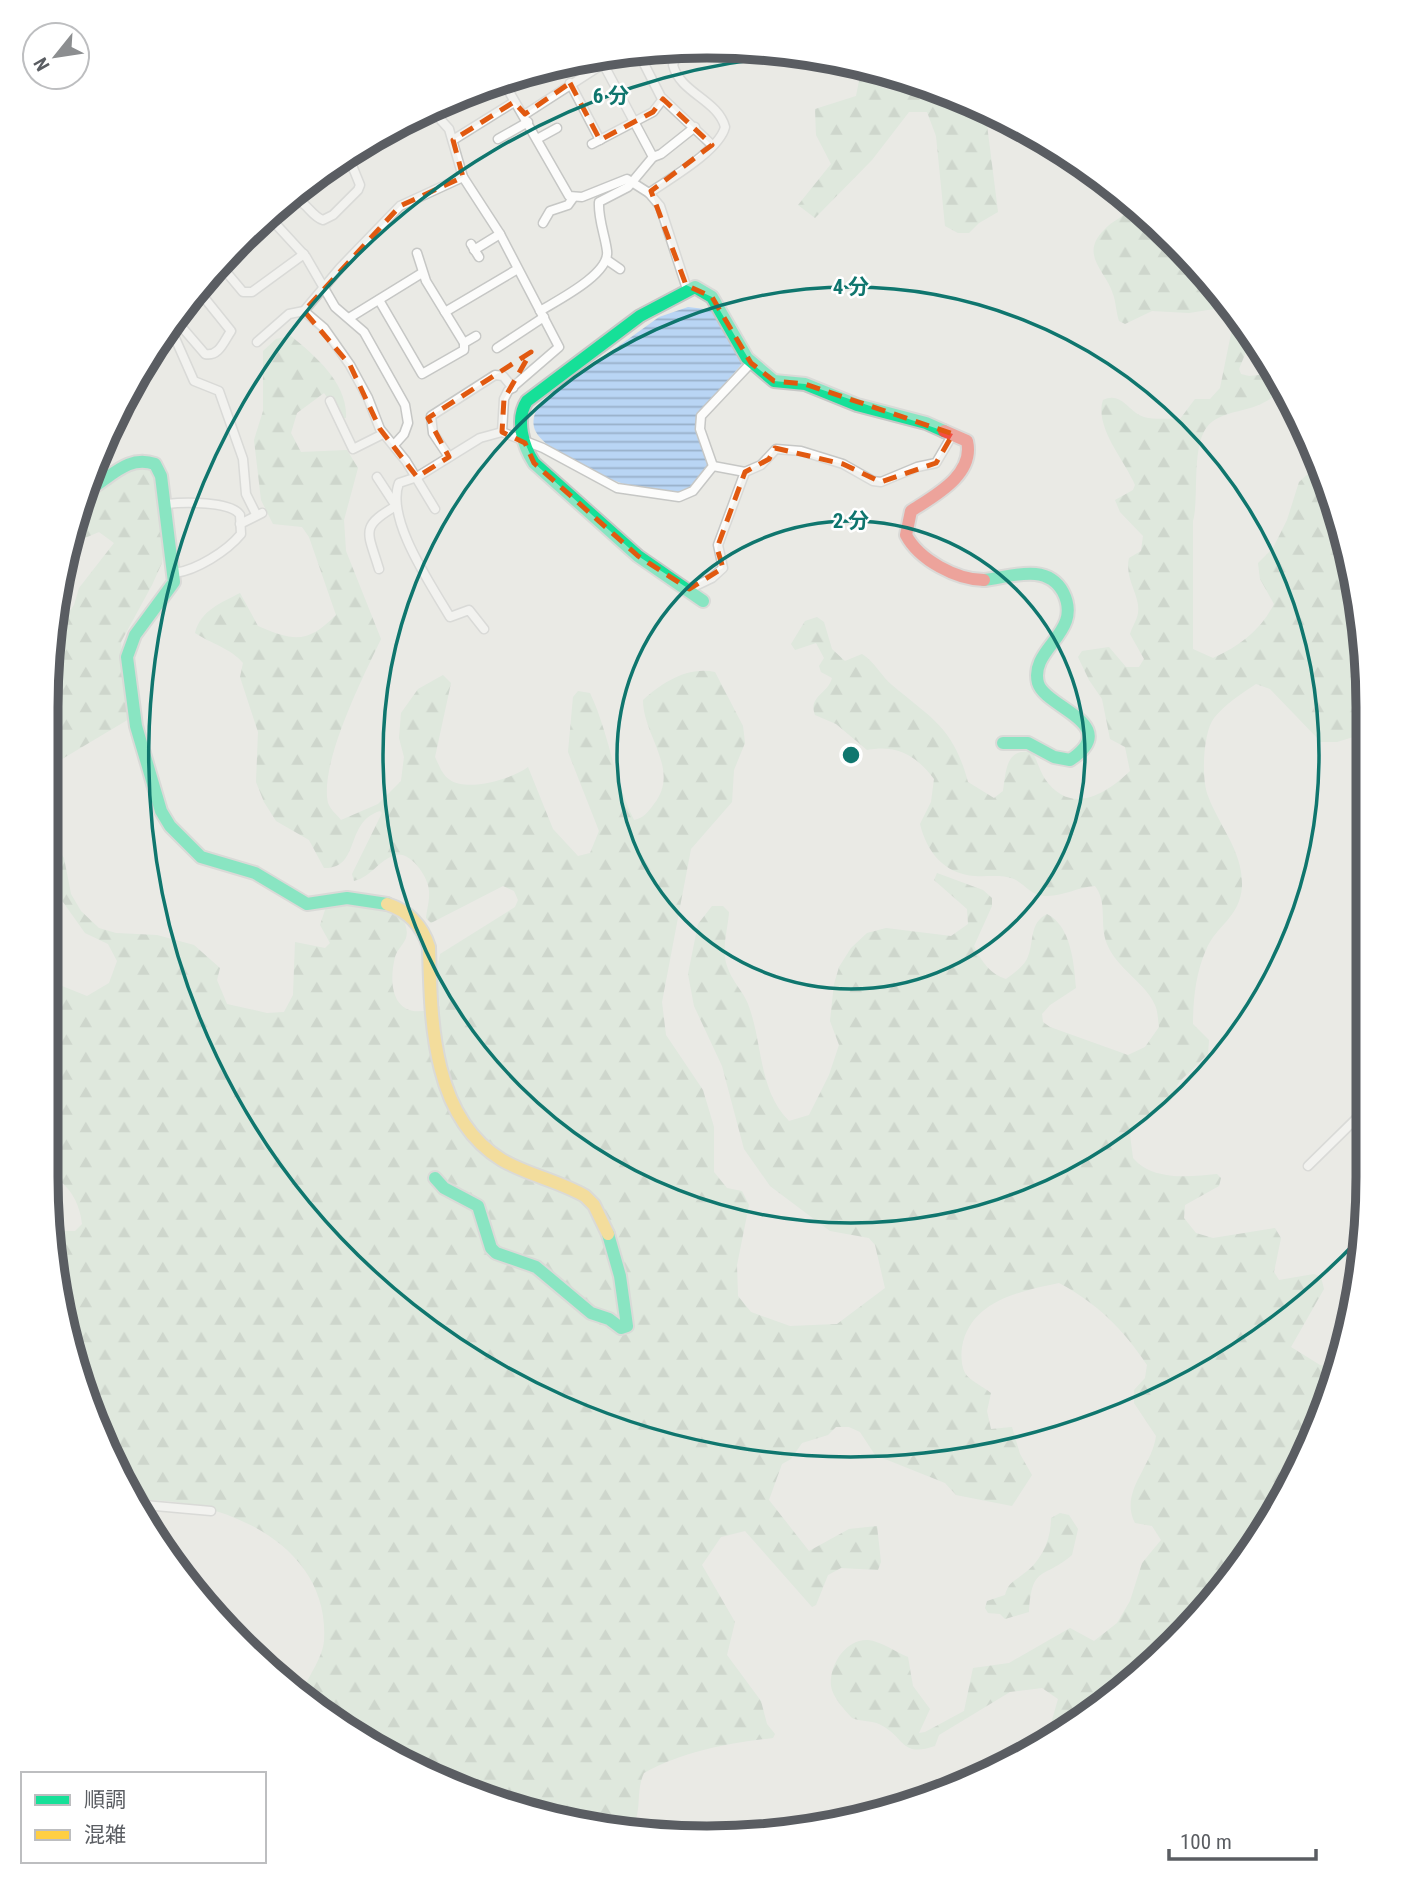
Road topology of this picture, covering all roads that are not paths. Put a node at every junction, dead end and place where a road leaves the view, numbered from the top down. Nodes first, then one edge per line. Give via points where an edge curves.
1 (675, 59) edge
2 (643, 61) edge
3 (605, 66) edge
4 (588, 69) edge
5 (570, 83) junction
6 (507, 89) edge
7 (663, 99) junction
8 (514, 102) junction
9 (439, 116) edge
10 (526, 118) junction
11 (635, 122) junction
12 (695, 127) junction
13 (557, 128) dead end
14 (498, 139) dead end
15 (537, 139) junction
16 (453, 140) junction
17 (712, 145) junction
18 (653, 157) junction
19 (351, 164) edge
20 (463, 177) junction
21 (633, 181) junction
22 (649, 192) junction
23 (573, 198) junction
24 (301, 201) edge
25 (275, 223) edge
26 (543, 223) dead end
27 (500, 234) junction
28 (475, 250) dead end
29 (417, 253) dead end
30 (304, 254) junction
31 (607, 260) junction
32 (620, 269) dead end
33 (516, 270) junction
34 (226, 272) edge
35 (422, 273) junction
36 (325, 287) junction
37 (687, 289) junction
38 (204, 297) edge
39 (379, 300) junction
40 (304, 312) junction
41 (445, 312) junction
42 (542, 314) junction
43 (349, 318) junction
44 (181, 327) edge
45 (476, 336) dead end
46 (172, 339) edge
47 (257, 342) dead end
48 (464, 343) junction
49 (497, 348) dead end
50 (751, 363) junction
51 (513, 388) junction
52 (330, 401) dead end
53 (502, 432) junction
54 (383, 434) junction
55 (953, 434) junction
56 (525, 442) junction
57 (394, 445) junction
58 (449, 457) junction
59 (713, 466) junction
60 (745, 472) junction
61 (377, 477) dead end
62 (417, 477) junction
63 (97, 485) edge
64 (167, 504) junction
65 (396, 506) junction
66 (435, 509) dead end
67 (240, 524) junction
68 (379, 569) dead end
69 (175, 573) junction
70 (690, 589) junction
71 (703, 601) dead end
72 (484, 629) dead end
73 (1003, 743) dead end
74 (1356, 1119) edge
75 (1308, 1166) dead end
76 (435, 1178) dead end
77 (147, 1505) edge
78 (211, 1511) dead end

1 - 17 street via 677,76 716,110 724,123 722,136
2 - 7 street
3 - 11 street
4 - 5 street
5 - 10 street
5 - 11 street via 596,142
6 - 8 street
7 - 11 street via 653,112
7 - 12 street
8 - 10 street
8 - 16 street
9 - 16 street
10 - 14 street
10 - 15 street
11 - 18 street
12 - 17 street
12 - 18 street
13 - 15 street
15 - 23 street
16 - 20 street
17 - 22 street
18 - 21 street
19 - 24 street via 360,185 333,215 316,218
20 - 27 street
20 - 36 street via 400,206
21 - 22 street
21 - 23 street via 627,179
21 - 31 street via 599,202
22 - 37 street via 662,211
23 - 26 street via 568,205 550,211
25 - 30 street
27 - 28 street
27 - 33 street
29 - 35 street
30 - 34 street via 253,292 243,292
30 - 36 street
31 - 32 street
31 - 42 street
33 - 41 street
33 - 42 street
35 - 39 street
35 - 41 street
36 - 40 street
36 - 43 street via 335,307
37 - 50 street via 700,288 712,297
37 - 56 street via 639,317 531,396 522,410
38 - 44 street via 231,331 220,349 205,354
39 - 43 street
39 - 48 street via 422,374 464,350
40 - 47 street via 289,314
40 - 54 street via 324,328 350,365
41 - 48 street
42 - 49 street
42 - 51 street via 559,348
43 - 57 street via 368,338 408,411 406,429
45 - 48 street
46 - 67 street via 194,381 219,391 243,459 246,494 259,514
50 - 55 street via 774,381 805,384
50 - 59 street via 701,416 700,429
51 - 53 street via 504,399
51 - 58 street via 503,376 495,375 431,416 432,433
52 - 54 street via 353,449
53 - 56 street
53 - 58 street via 480,438
54 - 57 street
55 - 60 street via 936,463 881,482 843,464 788,448 776,449
55 - 73 street via 969,445 960,474 940,496 911,511 905,527 909,541 945,569 969,579 1039,573 1062,589 1068,603 1065,627 1040,661 1037,678 1045,696 1080,719 1085,746 1076,757 1063,760 1028,743
56 - 59 street via 635,493 688,495
56 - 70 street via 530,458 566,494 638,556 678,586
57 - 62 street
58 - 62 street
59 - 60 street
60 - 70 street via 718,545 723,568
61 - 65 street
62 - 65 street via 399,483
62 - 66 street
63 - 64 street via 121,466 148,460 161,475
64 - 67 street via 230,507 237,510
64 - 69 street
65 - 68 street via 370,524
65 - 72 street via 418,561 450,617 469,610
67 - 69 street via 241,534 231,546
69 - 76 street via 172,587 139,628 126,655 135,717 168,824 186,846 209,861 258,874 303,903 347,899 398,908 416,918 429,947 436,1061 465,1122 482,1145 503,1162 579,1192 593,1203 609,1237 627,1326 621,1328 591,1314 536,1267 496,1253 478,1206
70 - 71 street
74 - 75 street
77 - 78 street

